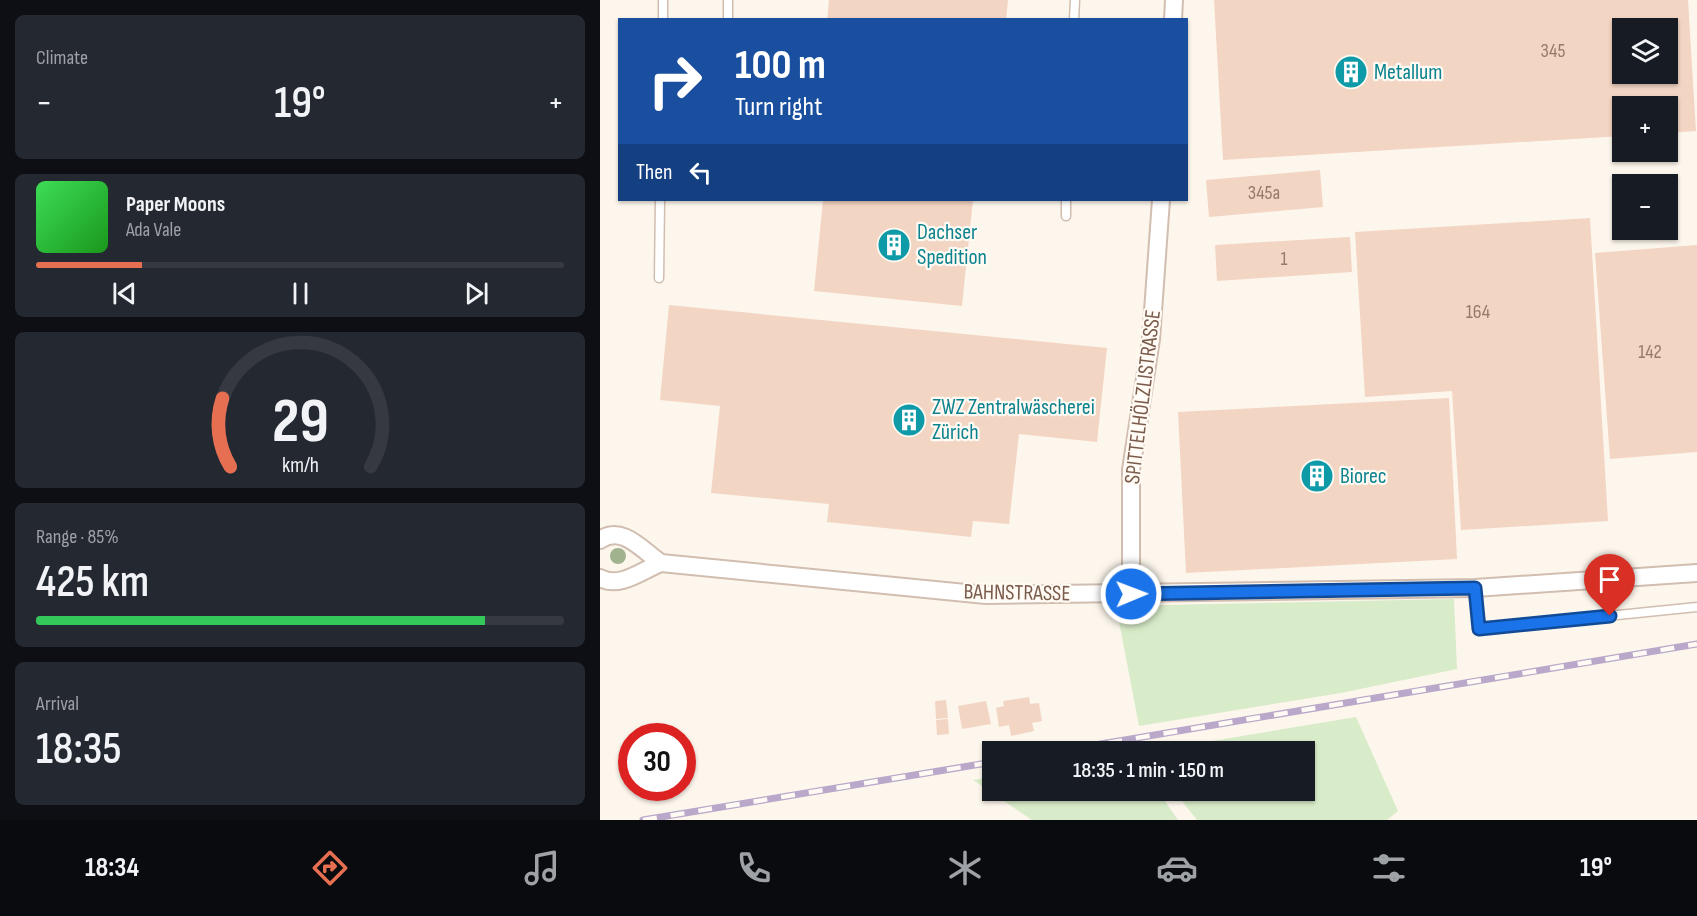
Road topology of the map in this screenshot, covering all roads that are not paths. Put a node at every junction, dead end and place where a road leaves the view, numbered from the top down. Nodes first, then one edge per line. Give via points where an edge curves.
1 (663, 0) edge
2 (728, 0) edge
3 (1075, 0) edge
4 (1174, 0) edge
5 (663, 18) edge
6 (728, 18) edge
7 (1074, 18) edge
8 (1173, 18) edge
9 (660, 201) edge
10 (1066, 201) edge
11 (1161, 201) edge
12 (1065, 216) dead end
13 (659, 278) dead end
14 (600, 540) edge
15 (661, 563) junction
16 (1697, 573) edge
17 (600, 578) edge
18 (1475, 588) junction
19 (1131, 594) junction
20 (1697, 607) edge

1 - 5 lane
2 - 6 lane
3 - 7 lane
4 - 8 street
9 - 13 lane
10 - 12 lane
11 - 19 street, SPITTELHÖLZLISTRASSE via 1151,339 1131,470
14 - 15 street via 617,534 630,538
15 - 17 street via 623,581
15 - 19 street, BAHNSTRASSE via 987,595
16 - 18 street, BAHNSTRASSE
18 - 19 street, BAHNSTRASSE
18 - 20 lane via 1479,629

